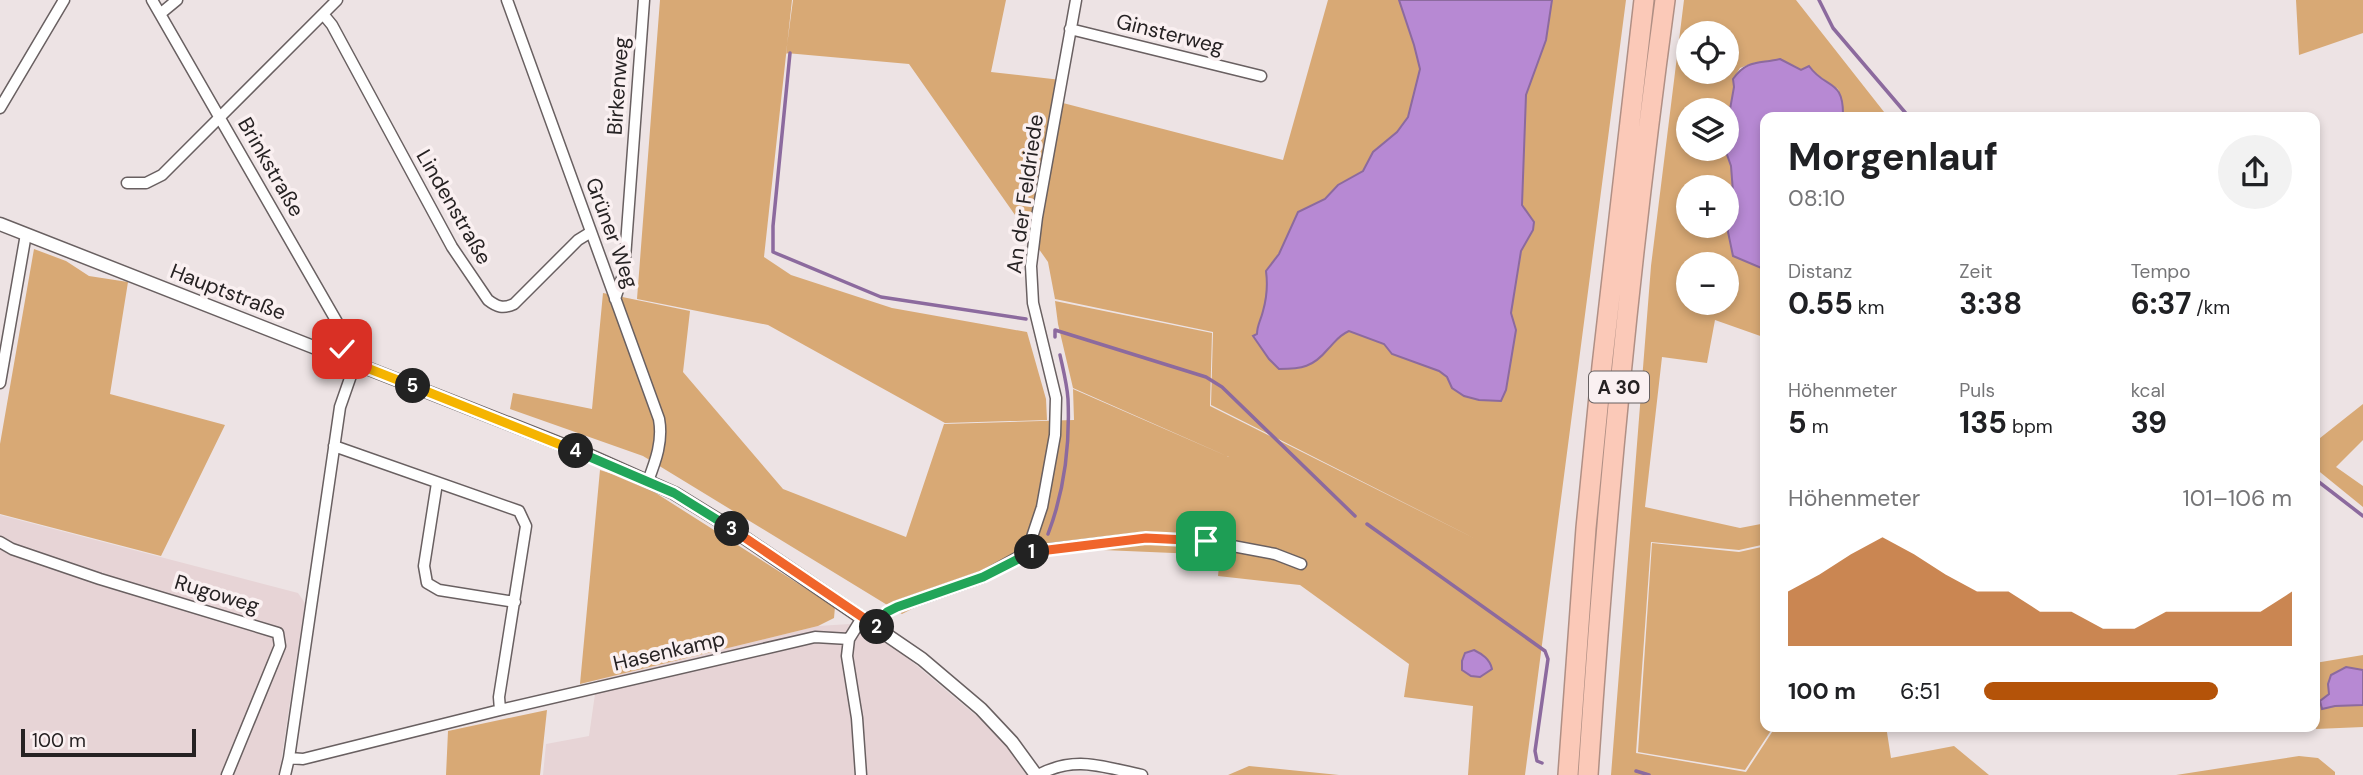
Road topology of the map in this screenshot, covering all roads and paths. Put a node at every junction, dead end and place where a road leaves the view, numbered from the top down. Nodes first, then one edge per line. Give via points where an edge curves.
1 (64, 0) edge
2 (152, 0) edge
3 (177, 0) edge
4 (337, 0) edge
5 (507, 0) edge
6 (644, 0) edge
7 (1076, 0) edge
8 (1644, 0) edge
9 (1665, 0) edge
10 (160, 14) junction
11 (323, 14) junction
12 (1070, 29) junction
13 (1261, 76) dead end
14 (0, 108) edge
15 (221, 117) junction
16 (127, 183) dead end
17 (0, 224) edge
18 (591, 232) junction
19 (26, 234) junction
20 (615, 299) junction
21 (339, 357) junction
22 (355, 363) junction
23 (0, 383) edge
24 (334, 446) junction
25 (648, 481) junction
26 (437, 483) junction
27 (0, 542) edge
28 (1027, 552) junction
29 (1301, 564) dead end
30 (515, 603) junction
31 (862, 618) junction
32 (876, 628) junction
33 (849, 639) junction
34 (500, 710) junction
35 (289, 758) junction
36 (227, 775) edge
37 (285, 775) edge
38 (862, 775) edge
39 (1037, 775) edge
40 (1142, 775) edge
41 (1568, 775) edge
42 (1588, 775) edge

1 - 14 street
2 - 10 street, Brinkstraße
3 - 10 street
4 - 11 street
5 - 18 street, Grüner Weg
6 - 20 street, Birkenweg via 624,272
7 - 12 street, An der Feldriede
8 - 41 highway, A 30 via 1586,528
9 - 42 highway, A 30 via 1621,363
10 - 15 street, Brinkstraße
11 - 15 street
11 - 18 street, Lindenstraße via 452,247 496,307 514,304
12 - 13 street, Ginsterweg
12 - 28 street, An der Feldriede via 1031,266 1033,303 1056,398 1055,435 1042,507
15 - 16 street via 162,176 146,183
15 - 21 street, Brinkstraße via 341,329
17 - 19 street, Hauptstraße
18 - 20 street, Grüner Weg
19 - 21 street, Hauptstraße
19 - 23 street
20 - 25 street, Grüner Weg via 661,429
21 - 22 street, Hauptstraße
22 - 24 street via 340,407
22 - 25 street, Hauptstraße
24 - 26 street
24 - 35 street
25 - 31 street, Hauptstraße via 723,523
26 - 30 street via 519,511 526,526
26 - 30 street via 424,566 427,583 439,590
27 - 36 street, Rugoweg via 100,579 278,634 280,646
28 - 29 street via 1146,538 1206,541 1275,554
28 - 32 street via 983,577 887,612
30 - 34 street
31 - 32 street, Hauptstraße
31 - 33 street
32 - 39 street, Hauptstraße via 922,659 981,709
33 - 34 street, Hasenkamp via 815,637
33 - 38 street via 847,656
34 - 35 street, Hasenkamp via 303,760
35 - 37 street
39 - 40 street via 1070,763

